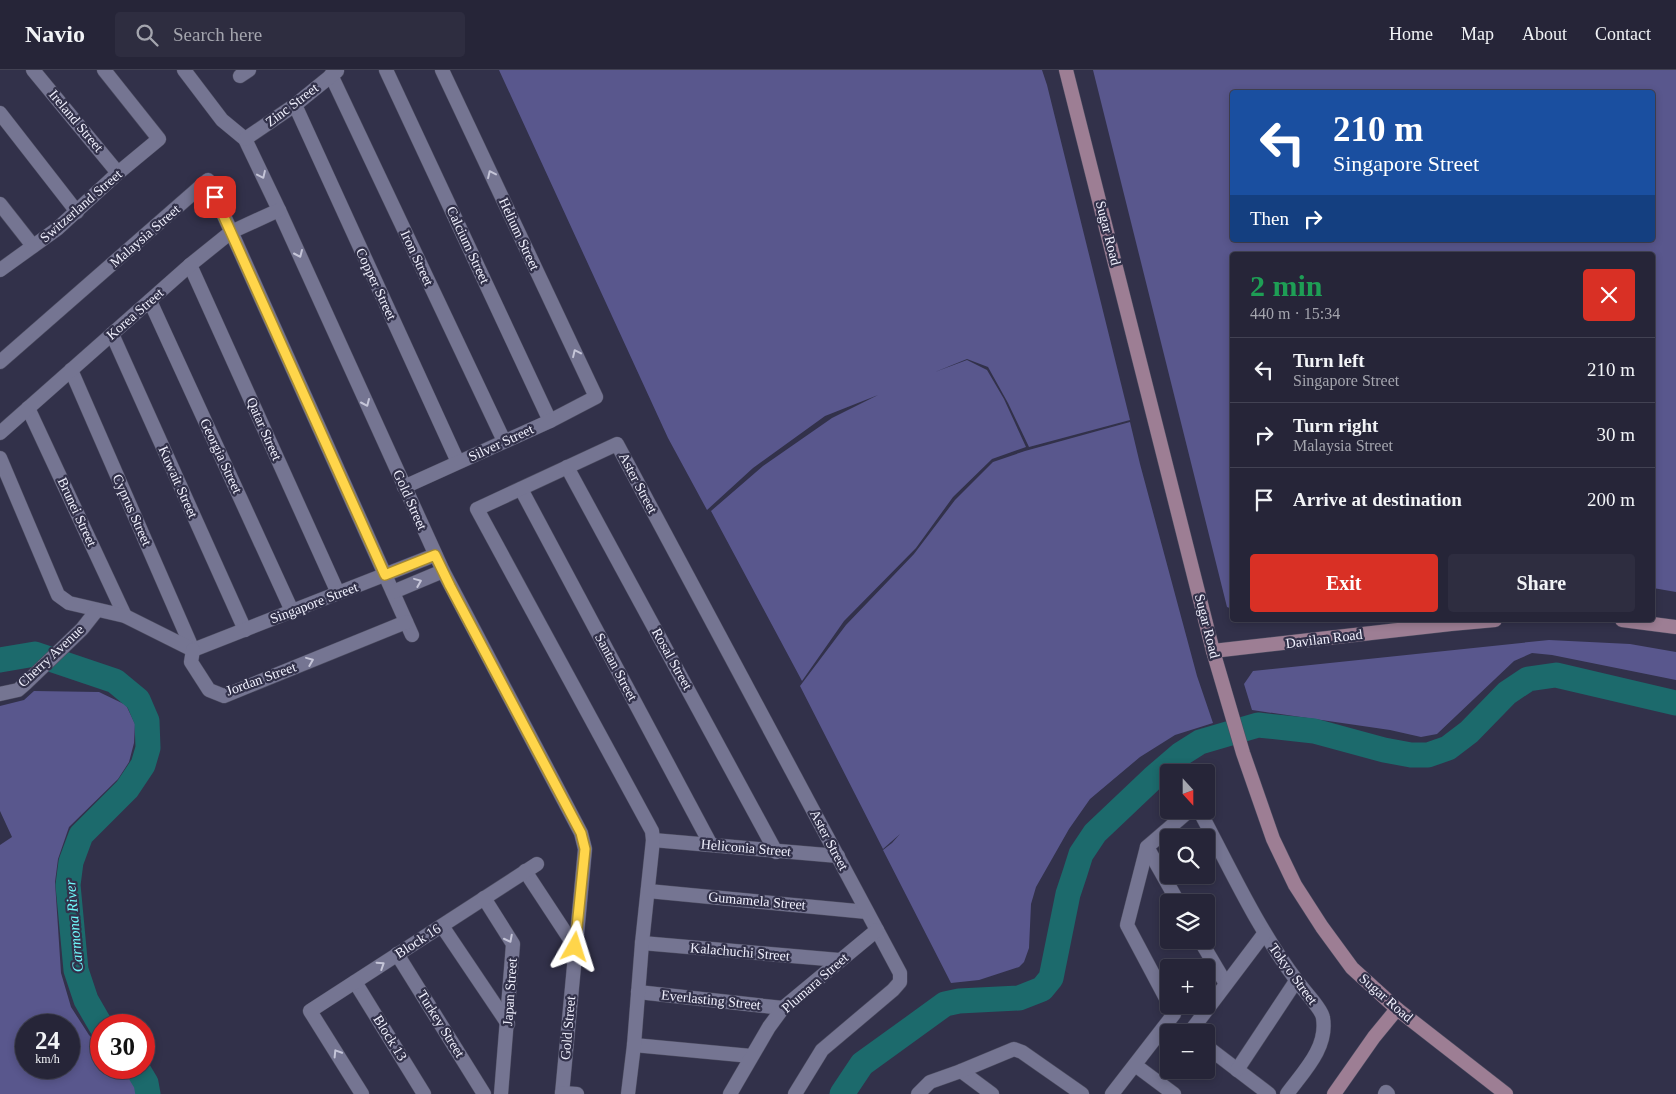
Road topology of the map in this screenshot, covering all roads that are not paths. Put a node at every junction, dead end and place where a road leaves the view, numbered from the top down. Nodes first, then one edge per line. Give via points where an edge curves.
1 (33, 70) edge
2 (104, 70) edge
3 (184, 70) edge
4 (386, 70) edge
5 (442, 70) edge
6 (1066, 70) edge
7 (334, 73) edge
8 (295, 105) junction
9 (0, 113) edge
10 (245, 139) junction
11 (118, 172) junction
12 (0, 204) edge
13 (279, 210) junction
14 (77, 212) junction
15 (231, 232) junction
16 (34, 246) junction
17 (190, 265) junction
18 (0, 270) edge
19 (150, 300) junction
20 (112, 334) junction
21 (0, 362) edge
22 (71, 370) junction
23 (596, 397) joint
24 (28, 408) junction
25 (550, 420) junction
26 (0, 432) edge
27 (504, 441) junction
28 (0, 458) edge
29 (458, 462) junction
30 (567, 467) junction
31 (404, 488) junction
32 (521, 489) junction
33 (435, 555) junction
34 (442, 571) junction
35 (385, 575) junction
36 (393, 592) junction
37 (338, 593) junction
38 (97, 610) junction
39 (292, 611) junction
40 (125, 616) junction
41 (1472, 622) edge
42 (1637, 622) edge
43 (1676, 627) edge
44 (409, 629) joint
45 (245, 630) junction
46 (193, 650) junction
47 (1213, 651) junction
48 (0, 694) edge
49 (1180, 819) edge
50 (1204, 819) edge
51 (653, 840) junction
52 (711, 845) junction
53 (1147, 847) junction
54 (776, 852) junction
55 (838, 856) junction
56 (648, 891) junction
57 (1173, 894) edge
58 (484, 898) junction
59 (867, 912) junction
60 (442, 926) junction
61 (877, 930) junction
62 (1264, 934) junction
63 (642, 943) junction
64 (575, 947) junction
65 (1205, 949) edge
66 (397, 954) junction
67 (839, 960) junction
68 (1296, 981) junction
69 (355, 982) junction
70 (1226, 984) junction
71 (1160, 987) edge
72 (638, 992) junction
73 (783, 1008) junction
74 (1397, 1009) junction
75 (1167, 1014) edge
76 (508, 1024) junction
77 (1195, 1024) edge
78 (634, 1045) junction
79 (1215, 1053) edge
80 (751, 1056) junction
81 (1135, 1065) junction
82 (1237, 1070) junction
83 (961, 1071) junction
84 (562, 1093) edge
85 (362, 1094) edge
86 (424, 1094) edge
87 (484, 1094) edge
88 (501, 1094) edge
89 (577, 1094) edge
90 (628, 1094) edge
91 (730, 1094) edge
92 (795, 1094) edge
93 (918, 1094) edge
94 (992, 1094) edge
95 (1082, 1094) edge
96 (1112, 1094) edge
97 (1174, 1094) edge
98 (1269, 1094) edge
99 (1287, 1094) edge
100 (1334, 1094) edge
101 (1506, 1094) edge

1 - 11 street, Ireland Street
2 - 11 street, Switzerland Street via 159,139
3 - 10 street via 222,120
4 - 25 street, Calcium Street
23 -> 5 street, Helium Street
6 - 47 main road, Sugar Road
7 - 8 street, Zinc Street
7 - 27 street, Iron Street
8 - 10 street, Zinc Street
8 - 29 street, Copper Street
9 - 14 street
10 -> 13 street, Gold Street
11 - 14 street, Switzerland Street
12 - 16 street
13 - 15 street, Korea Street
13 -> 31 street, Gold Street
14 - 16 street, Switzerland Street
15 - 17 street, Korea Street
15 - 21 street, Malaysia Street via 208,180
15 - 35 street, Malaysia Street
16 - 18 street, Switzerland Street
17 - 19 street, Korea Street
17 - 37 street, Qatar Street
19 - 20 street, Korea Street
19 - 39 street, Georgia Street
20 - 22 street, Korea Street
20 - 45 street, Kuwait Street
22 - 24 street, Korea Street
22 - 46 street, Cyprus Street
23 - 25 street, Silver Street
24 - 26 street, Korea Street
24 - 40 street, Brunei Street
25 - 27 street, Silver Street
27 - 29 street, Silver Street
28 - 38 street via 58,595 69,603
29 - 31 street, Silver Street
30 - 32 street, Aster Street
30 - 54 street, Rosal Street
30 - 55 street, Aster Street via 617,444
31 - 33 street, Gold Street
32 - 51 street, Aster Street via 477,509 652,831
32 - 52 street, Santan Street
33 - 34 street, Gold Street
33 - 35 street, Singapore Street
36 -> 34 street
34 - 64 street, Gold Street via 581,833 585,849
35 - 36 street, Malaysia Street
35 - 37 street, Singapore Street
36 - 44 street, Malaysia Street
37 - 39 street, Singapore Street
38 - 40 street
38 - 48 street, Cherry Avenue via 82,629 18,690
39 - 45 street, Singapore Street
40 - 46 street
41 - 47 main road, Davilan Road
42 - 43 main road
46 -> 44 street, Jordan Street via 191,662 209,690 224,696
45 - 46 street, Singapore Street
47 - 74 main road, Sugar Road via 1273,839 1295,885 1352,968
49 - 53 street
50 - 62 street, Tokyo Street
51 - 52 street, Heliconia Street
51 - 56 street, Aster Street
52 - 54 street, Heliconia Street
53 - 57 street
53 - 71 street via 1127,925
54 - 55 street, Heliconia Street
55 - 59 street, Aster Street
56 - 59 street, Gumamela Street
56 - 63 street, Aster Street
58 - 60 street, Block 16
58 - 64 street, Block 16 via 531,868
58 -> 76 street, Japan Street via 513,944
59 - 61 street, Aster Street
60 - 66 street, Block 16
60 - 76 street
61 - 67 street, Plumara Street
61 - 92 street, Aster Street via 900,973 900,982 822,1050
62 - 68 street, Tokyo Street
62 - 70 street
63 - 67 street, Kalachuchi Street
63 - 72 street, Aster Street
64 - 84 street, Gold Street
65 - 70 street
69 -> 66 street, Block 16
66 - 87 street, Turkey Street
67 - 73 street, Plumara Street
68 - 82 street
68 - 99 street, Tokyo Street via 1323,1015 1324,1034 1315,1055
85 -> 69 street, Block 16 via 310,1011
69 - 86 street, Block 13
70 - 77 street
72 - 73 street, Everlasting Street
72 - 78 street, Aster Street
73 - 80 street, Plumara Street
74 - 100 main road
74 - 101 main road, Sugar Road
75 - 81 street
76 - 88 street, Japan Street
78 - 80 street
78 - 90 street, Aster Street
79 - 82 street
80 - 91 street, Plumara Street
81 - 96 street
81 - 97 street
82 - 98 street
83 - 93 street via 930,1082
83 - 94 street
83 - 95 street via 1014,1049
84 - 89 street

